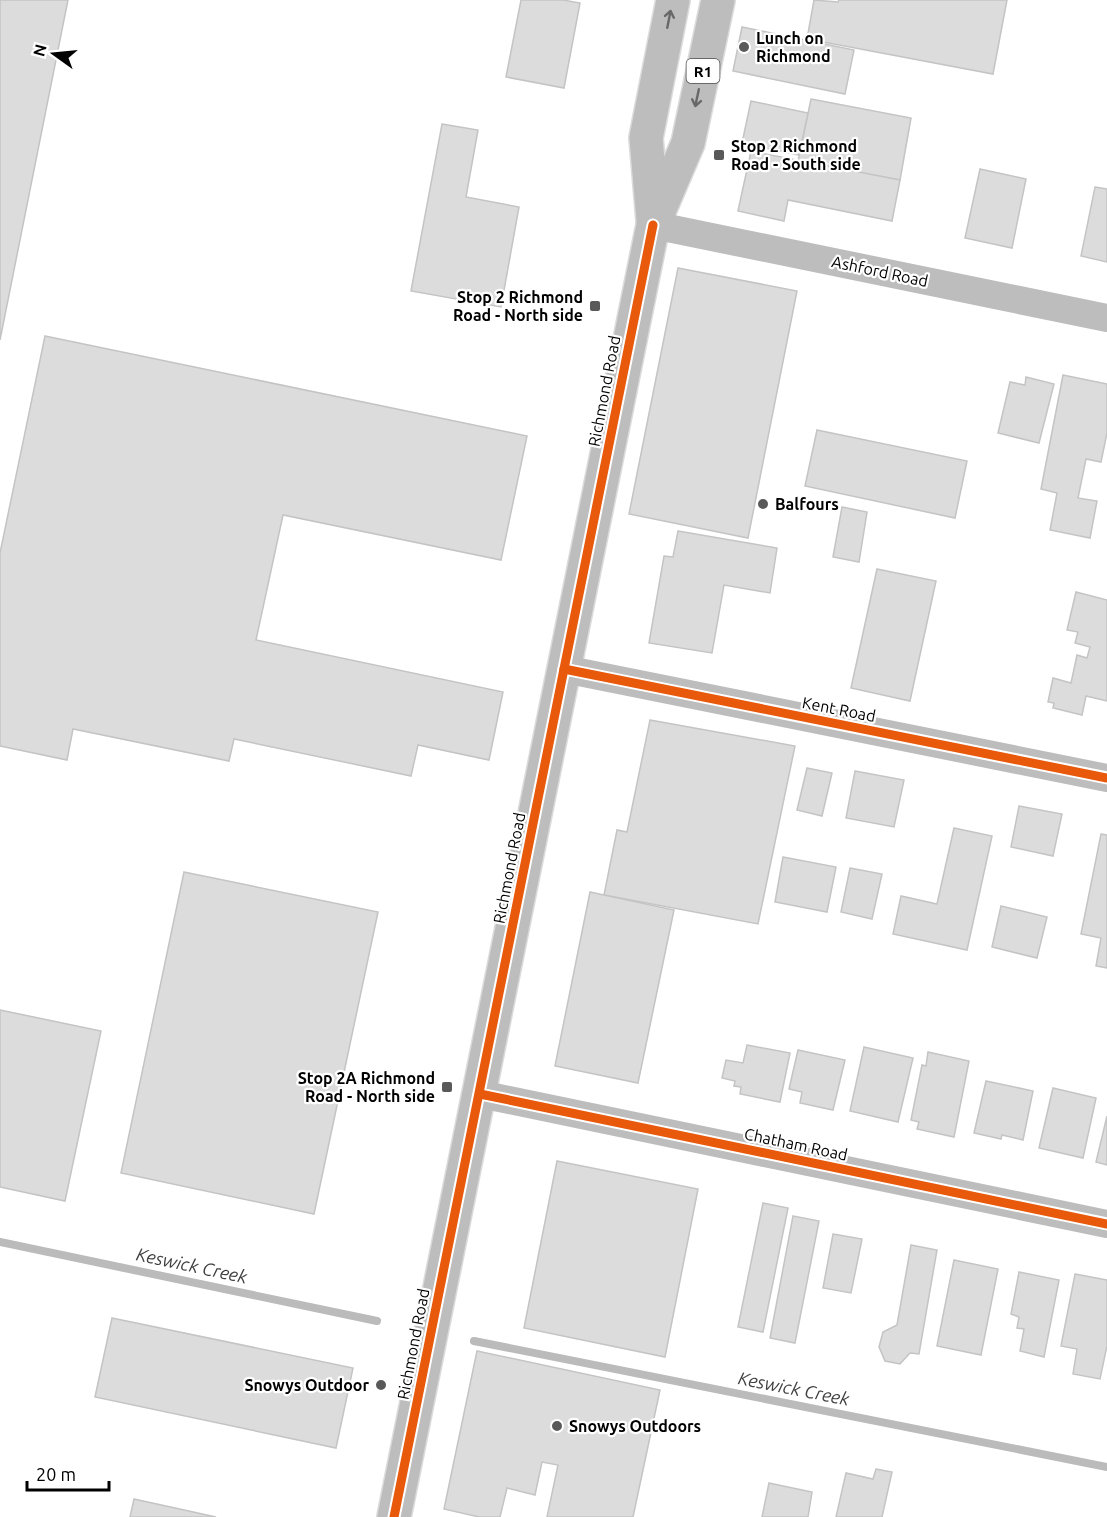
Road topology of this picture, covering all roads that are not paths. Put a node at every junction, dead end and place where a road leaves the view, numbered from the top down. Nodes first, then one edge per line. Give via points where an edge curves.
1 (673, 0) edge
2 (718, 0) edge
3 (653, 225) junction
4 (1107, 318) edge
5 (564, 669) junction
6 (1107, 778) edge
7 (480, 1094) junction
8 (1107, 1224) edge
9 (394, 1517) edge

3 -> 1 main road, Richmond Road / R1 via 646,138
2 -> 3 main road, Richmond Road / R1 via 688,143
3 - 4 street, Ashford Road
3 - 5 main road, Richmond Road / R1
5 - 6 street, Kent Road
5 - 7 main road, Richmond Road / R1
7 - 8 street, Chatham Road
7 - 9 main road, Richmond Road / R1

